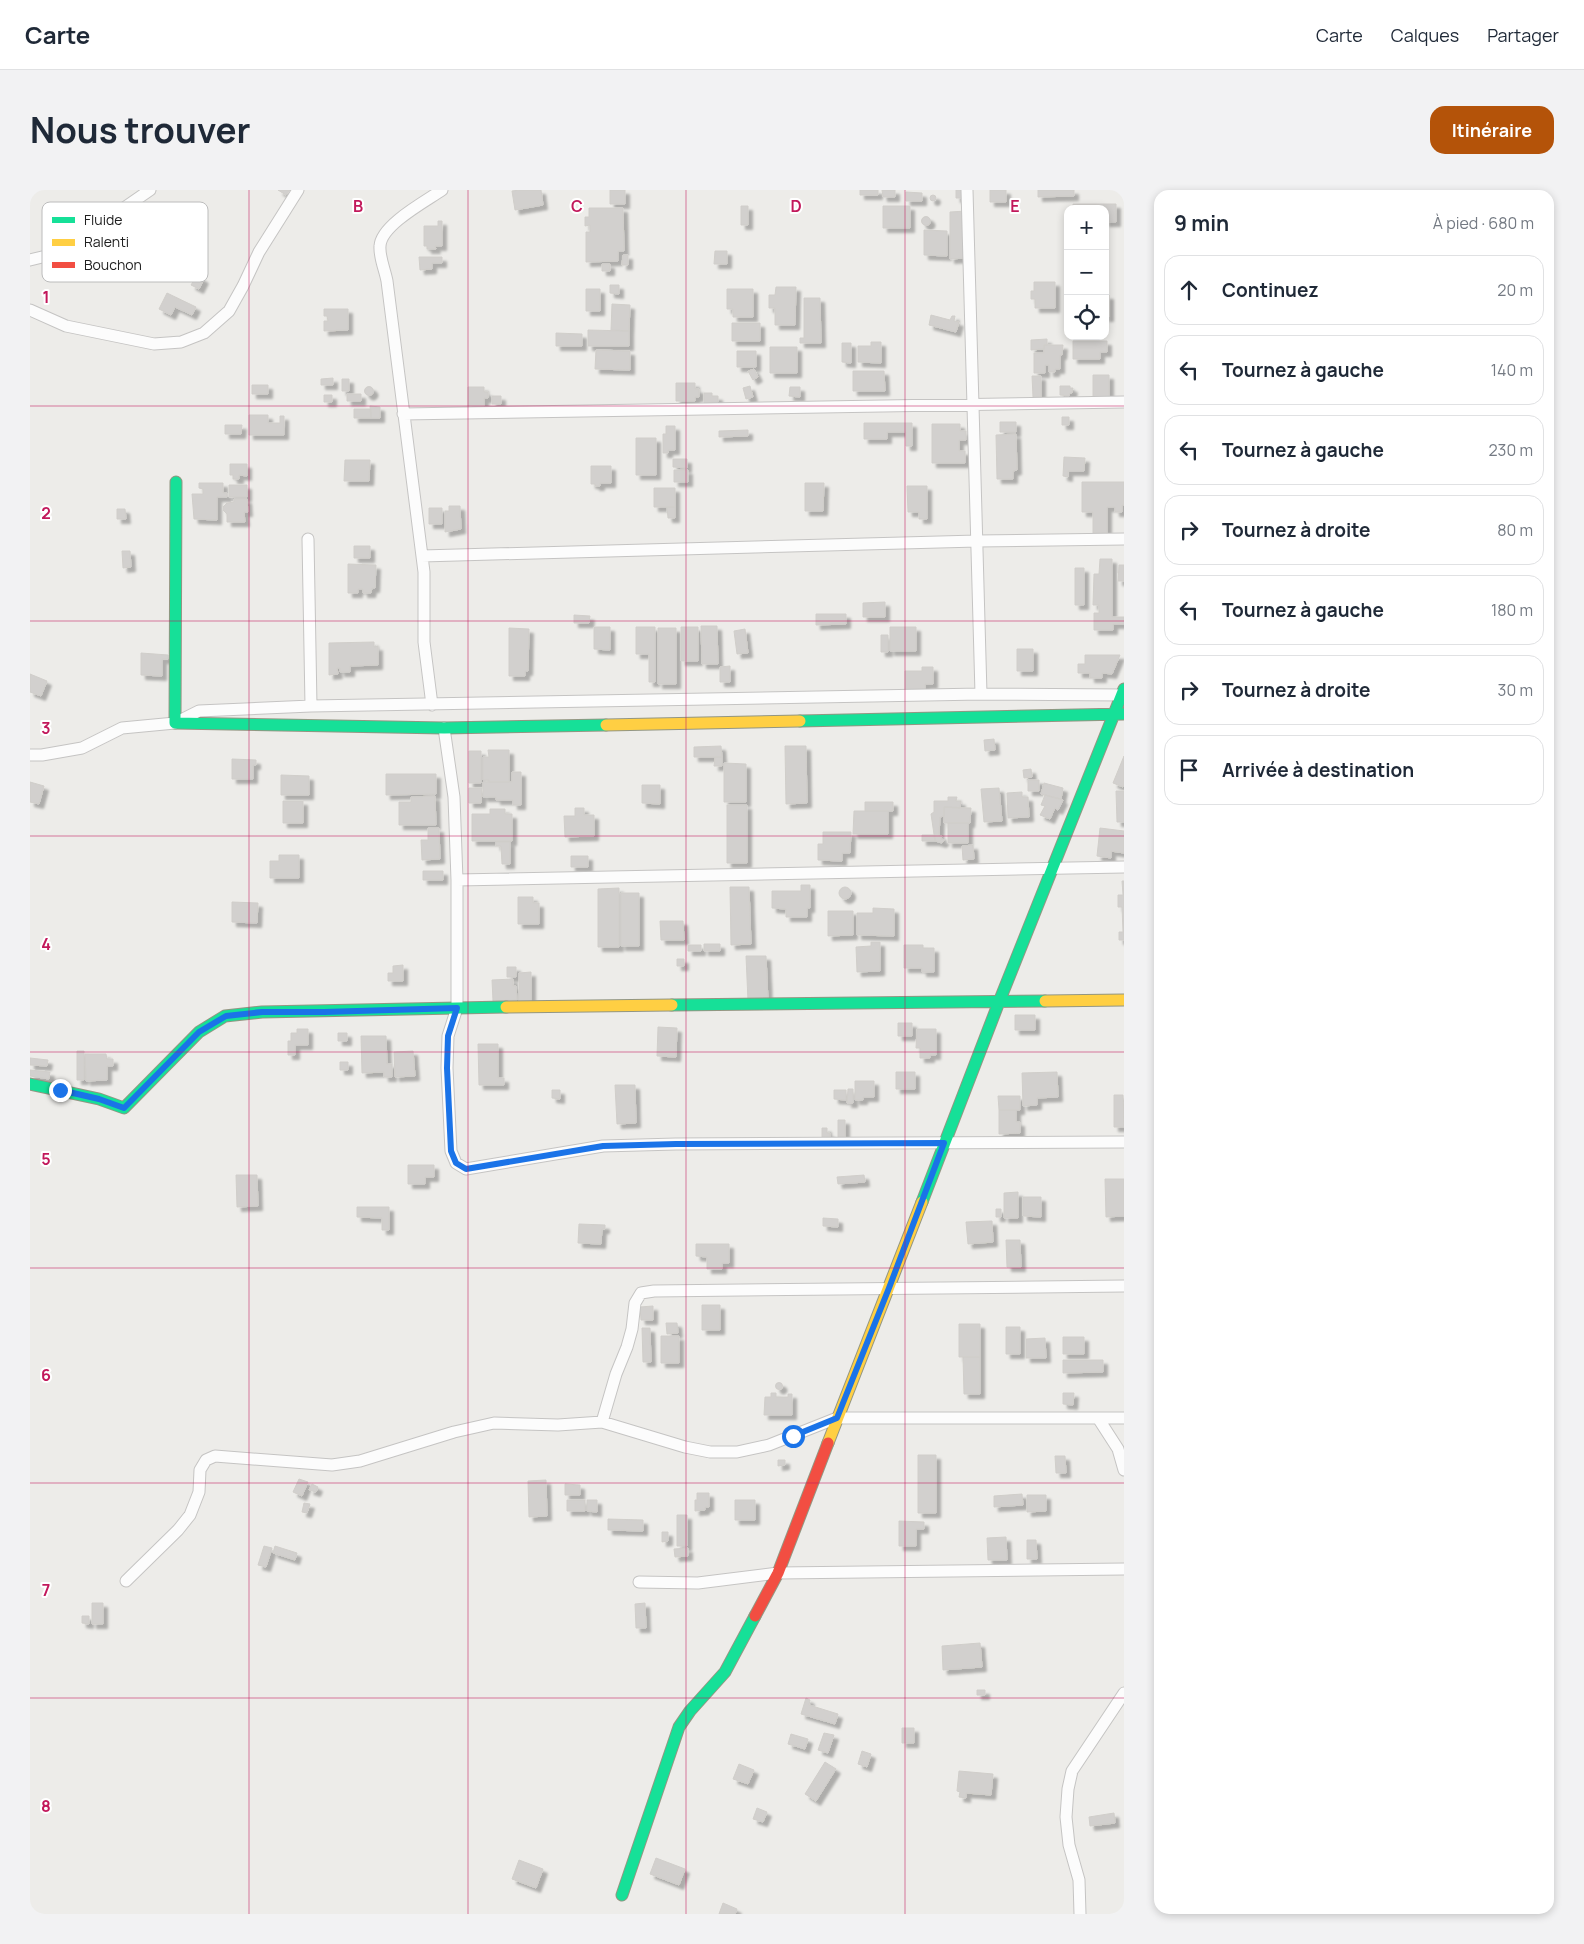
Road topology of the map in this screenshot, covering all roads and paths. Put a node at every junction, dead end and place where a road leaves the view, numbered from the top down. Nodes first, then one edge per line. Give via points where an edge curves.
1 (150, 190) edge
2 (298, 190) edge
3 (442, 190) edge
4 (967, 190) edge
5 (133, 202) edge
6 (30, 310) edge
7 (1124, 402) edge
8 (973, 405) junction
9 (403, 414) junction
10 (176, 482) dead end
11 (308, 539) dead end
12 (1124, 539) edge
13 (977, 541) junction
14 (422, 556) junction
15 (1123, 693) edge
16 (981, 694) junction
17 (432, 705) junction
18 (311, 706) junction
19 (1119, 714) edge
20 (175, 723) junction
21 (444, 728) junction
22 (30, 755) edge
23 (1124, 867) edge
24 (1053, 868) junction
25 (457, 880) junction
26 (1124, 1000) edge
27 (998, 1002) junction
28 (457, 1008) junction
29 (30, 1084) edge
30 (1124, 1142) edge
31 (944, 1143) junction
32 (1124, 1286) edge
33 (889, 1288) junction
34 (837, 1418) junction
35 (1098, 1418) junction
36 (1124, 1418) edge
37 (602, 1422) junction
38 (1124, 1470) edge
39 (1124, 1568) edge
40 (778, 1573) junction
41 (126, 1580) dead end
42 (639, 1582) dead end
43 (1124, 1693) edge
44 (622, 1895) dead end
45 (1080, 1914) edge

1 - 5 street
2 - 6 street via 259,252 229,311 204,333 181,342 154,344 66,326
3 - 9 street via 395,222 382,236 380,247
4 - 8 street
7 - 8 street
8 - 9 street
8 - 13 street
9 - 14 street
10 - 20 street
11 - 18 street
12 - 13 street
13 - 14 street
13 - 16 street
14 - 17 street via 424,642
15 - 16 street
15 - 19 street
16 - 17 street
17 - 18 street
18 - 20 street via 199,711
19 - 21 street
19 - 24 street
20 - 21 street
20 - 22 street via 122,728 82,748
21 - 25 street via 454,797
23 - 24 street
24 - 25 street
24 - 27 street
25 - 28 street
26 - 27 street
27 - 28 street
27 - 31 street
28 - 29 street via 262,1012 226,1016 199,1032 124,1108 99,1099
28 - 31 street via 448,1036 450,1142 456,1163 466,1169 603,1146
30 - 31 street
31 - 33 street
32 - 33 street
33 - 34 street
33 - 37 street via 654,1290 641,1293 635,1303 632,1329
34 - 35 street
34 - 37 street via 769,1445 737,1452 710,1452 685,1447
34 - 40 street
35 - 36 street
35 - 38 street via 1118,1449
37 - 41 street via 558,1425 494,1423 360,1461 332,1465 215,1456 206,1460 200,1470 199,1492 190,1515
39 - 40 street
40 - 42 street via 698,1583
40 - 44 street via 725,1672 679,1727
43 - 45 street via 1072,1771 1068,1789 1066,1817 1078,1880

